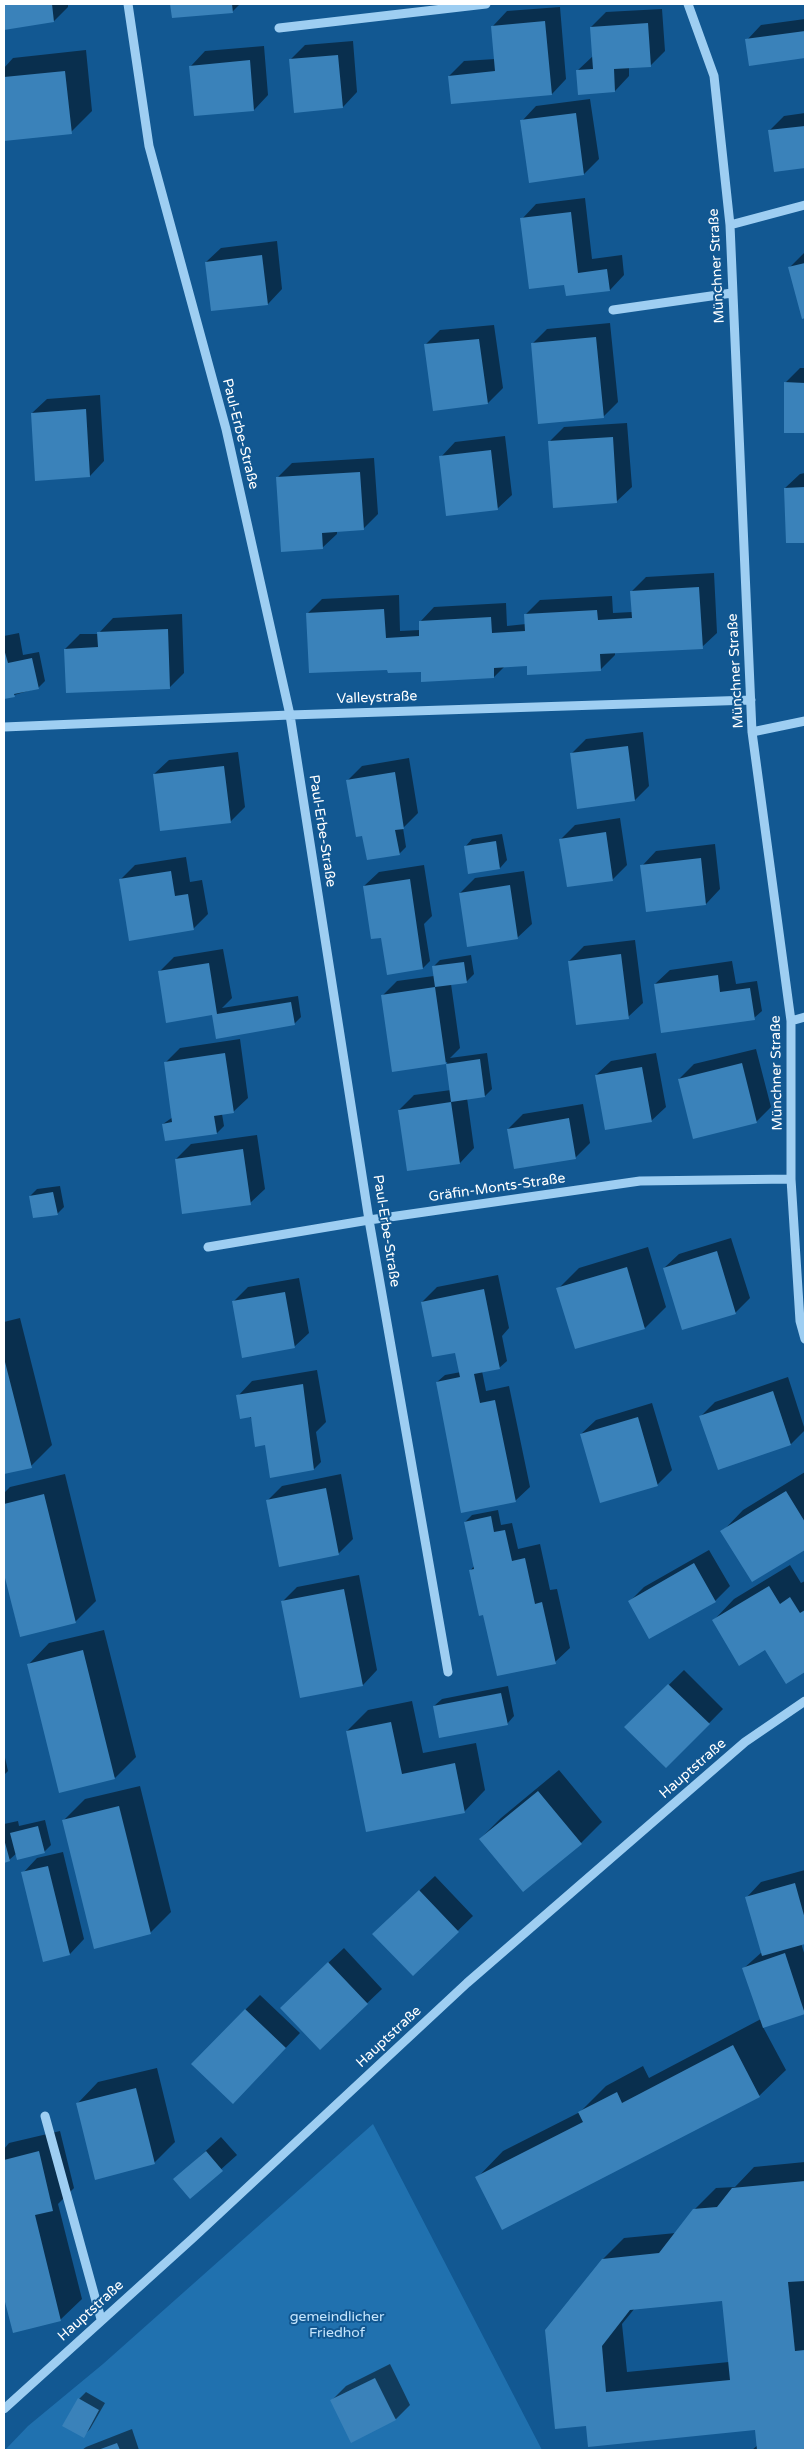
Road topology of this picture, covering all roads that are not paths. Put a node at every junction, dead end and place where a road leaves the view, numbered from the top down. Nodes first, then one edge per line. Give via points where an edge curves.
1 (128, 4) edge
2 (486, 4) edge
3 (688, 4) edge
4 (279, 28) dead end
5 (805, 205) edge
6 (730, 225) junction
7 (732, 293) junction
8 (613, 310) dead end
9 (751, 700) junction
10 (290, 715) junction
11 (805, 721) edge
12 (4, 727) edge
13 (752, 732) junction
14 (805, 1017) edge
15 (792, 1021) junction
16 (791, 1179) junction
17 (369, 1220) junction
18 (208, 1247) dead end
19 (805, 1339) edge
20 (448, 1672) dead end
21 (805, 1700) edge
22 (45, 2116) dead end
23 (101, 2319) junction
24 (4, 2409) edge

1 - 10 street, Paul-Erbe-Straße via 149,146 226,429
2 - 4 street
3 - 6 street, Münchner Straße via 714,76
5 - 6 street
6 - 7 street, Münchner Straße
7 - 8 street
7 - 9 street, Münchner Straße
9 - 10 street, Valleystraße
9 - 13 street, Münchner Straße
10 - 12 street, Valleystraße
10 - 17 street, Paul-Erbe-Straße
11 - 13 street
13 - 15 street, Münchner Straße
14 - 15 street
15 - 16 street, Münchner Straße
16 - 17 street, Gräfin-Monts-Straße via 640,1181
16 - 19 street, Münchner Straße via 800,1320
17 - 18 street, Gräfin-Monts-Straße
17 - 20 street, Paul-Erbe-Straße
21 - 23 street, Hauptstraße via 745,1742 467,1983 193,2238
22 - 23 street
23 - 24 street, Hauptstraße

